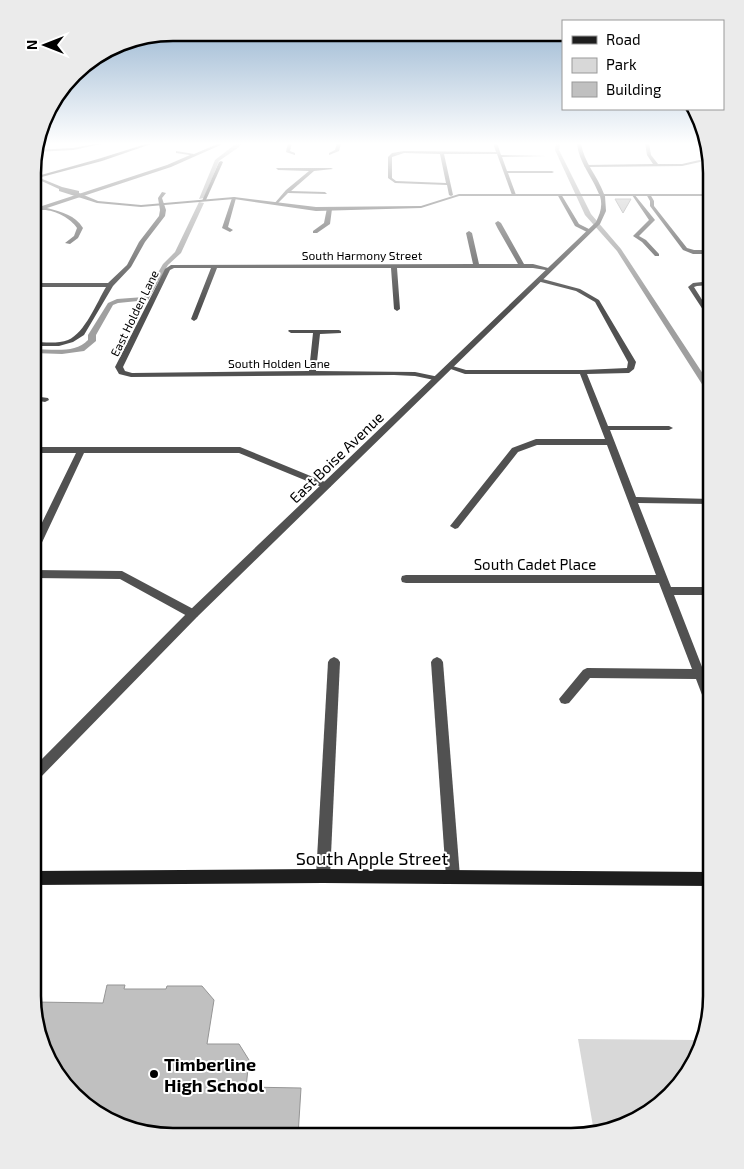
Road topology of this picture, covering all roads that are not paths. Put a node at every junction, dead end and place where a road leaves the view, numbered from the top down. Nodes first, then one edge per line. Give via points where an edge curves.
1 (72, 198) edge
2 (88, 198) edge
3 (160, 198) edge
4 (234, 198) junction
5 (282, 198) edge
6 (447, 198) edge
7 (561, 198) edge
8 (603, 198) edge
9 (636, 198) edge
10 (650, 198) edge
11 (204, 200) joint
12 (276, 204) junction
13 (162, 205) junction
14 (43, 208) joint
15 (329, 209) junction
16 (498, 223) dead end
17 (593, 227) junction
18 (230, 230) dead end
19 (315, 232) dead end
20 (469, 233) dead end
21 (68, 243) dead end
22 (703, 252) edge
23 (657, 255) dead end
24 (173, 266) joint
25 (215, 266) junction
26 (394, 266) junction
27 (476, 266) junction
28 (522, 266) junction
29 (550, 270) junction
30 (539, 280) junction
31 (703, 284) edge
32 (41, 285) edge
33 (110, 285) junction
34 (703, 306) edge
35 (397, 309) dead end
36 (194, 319) dead end
37 (291, 331) dead end
38 (317, 332) junction
39 (338, 332) dead end
40 (41, 344) edge
41 (448, 366) junction
42 (122, 372) joint
43 (583, 372) junction
44 (312, 374) junction
45 (436, 379) junction
46 (41, 399) edge
47 (45, 400) dead end
48 (605, 428) junction
49 (669, 428) dead end
50 (610, 442) junction
51 (41, 450) edge
52 (81, 450) junction
53 (327, 486) junction
54 (632, 500) junction
55 (703, 501) edge
56 (455, 526) dead end
57 (41, 534) edge
58 (41, 574) edge
59 (406, 579) dead end
60 (663, 580) junction
61 (668, 591) junction
62 (702, 591) edge
63 (193, 614) junction
64 (334, 662) dead end
65 (437, 662) dead end
66 (700, 674) junction
67 (702, 681) edge
68 (565, 699) dead end
69 (41, 769) edge
70 (323, 876) junction
71 (453, 876) junction
72 (41, 878) edge
73 (702, 879) edge

1 - 14 street
2 - 13 street via 114,205
3 - 13 street
4 - 11 street
4 - 12 street
4 - 18 street via 225,228
5 - 12 street
6 - 15 street via 420,207
7 - 17 street via 577,225
8 - 17 street via 605,208
9 - 23 street via 652,220 636,236
10 - 22 street via 652,206 683,247
11 - 13 street
12 - 15 street
13 - 33 street via 159,221 129,266
14 - 21 street via 79,224 78,234
15 - 19 street via 327,224
16 - 28 street
17 - 29 street, East Boise Avenue
20 - 27 street
24 - 25 street, South Harmony Street
24 - 42 street, East Holden Lane via 168,269 120,367
25 - 26 street, South Harmony Street
25 - 36 street
26 - 27 street, South Harmony Street
26 - 35 street
27 - 28 street, South Harmony Street
28 - 29 street, South Harmony Street
29 - 30 street, East Boise Avenue
30 - 41 street, East Boise Avenue
30 - 43 street via 578,290 597,301 632,362 626,371
31 - 34 street via 691,285
32 - 33 street
33 - 40 street via 82,334 59,344
37 - 38 street
38 - 39 street
38 - 44 street
41 - 43 street via 465,372
41 - 45 street, East Boise Avenue
42 - 44 street, South Holden Lane via 130,375
43 - 48 street
44 - 45 street, South Holden Lane via 415,374
45 - 53 street, East Boise Avenue
46 - 47 street
48 - 49 street
48 - 50 street
50 - 54 street
50 - 56 street via 536,442 514,450
51 - 52 street
52 - 53 street via 240,450
52 - 57 street
53 - 63 street, East Boise Avenue
54 - 55 street
54 - 60 street
58 - 63 street via 122,575
59 - 60 street, South Cadet Place
60 - 61 street
61 - 62 street
61 - 66 street
63 - 69 street, East Boise Avenue
64 - 70 street
65 - 71 street
66 - 67 street
66 - 68 street via 587,673
70 - 71 main road, South Apple Street
70 - 72 main road, South Apple Street
71 - 73 main road, South Apple Street

